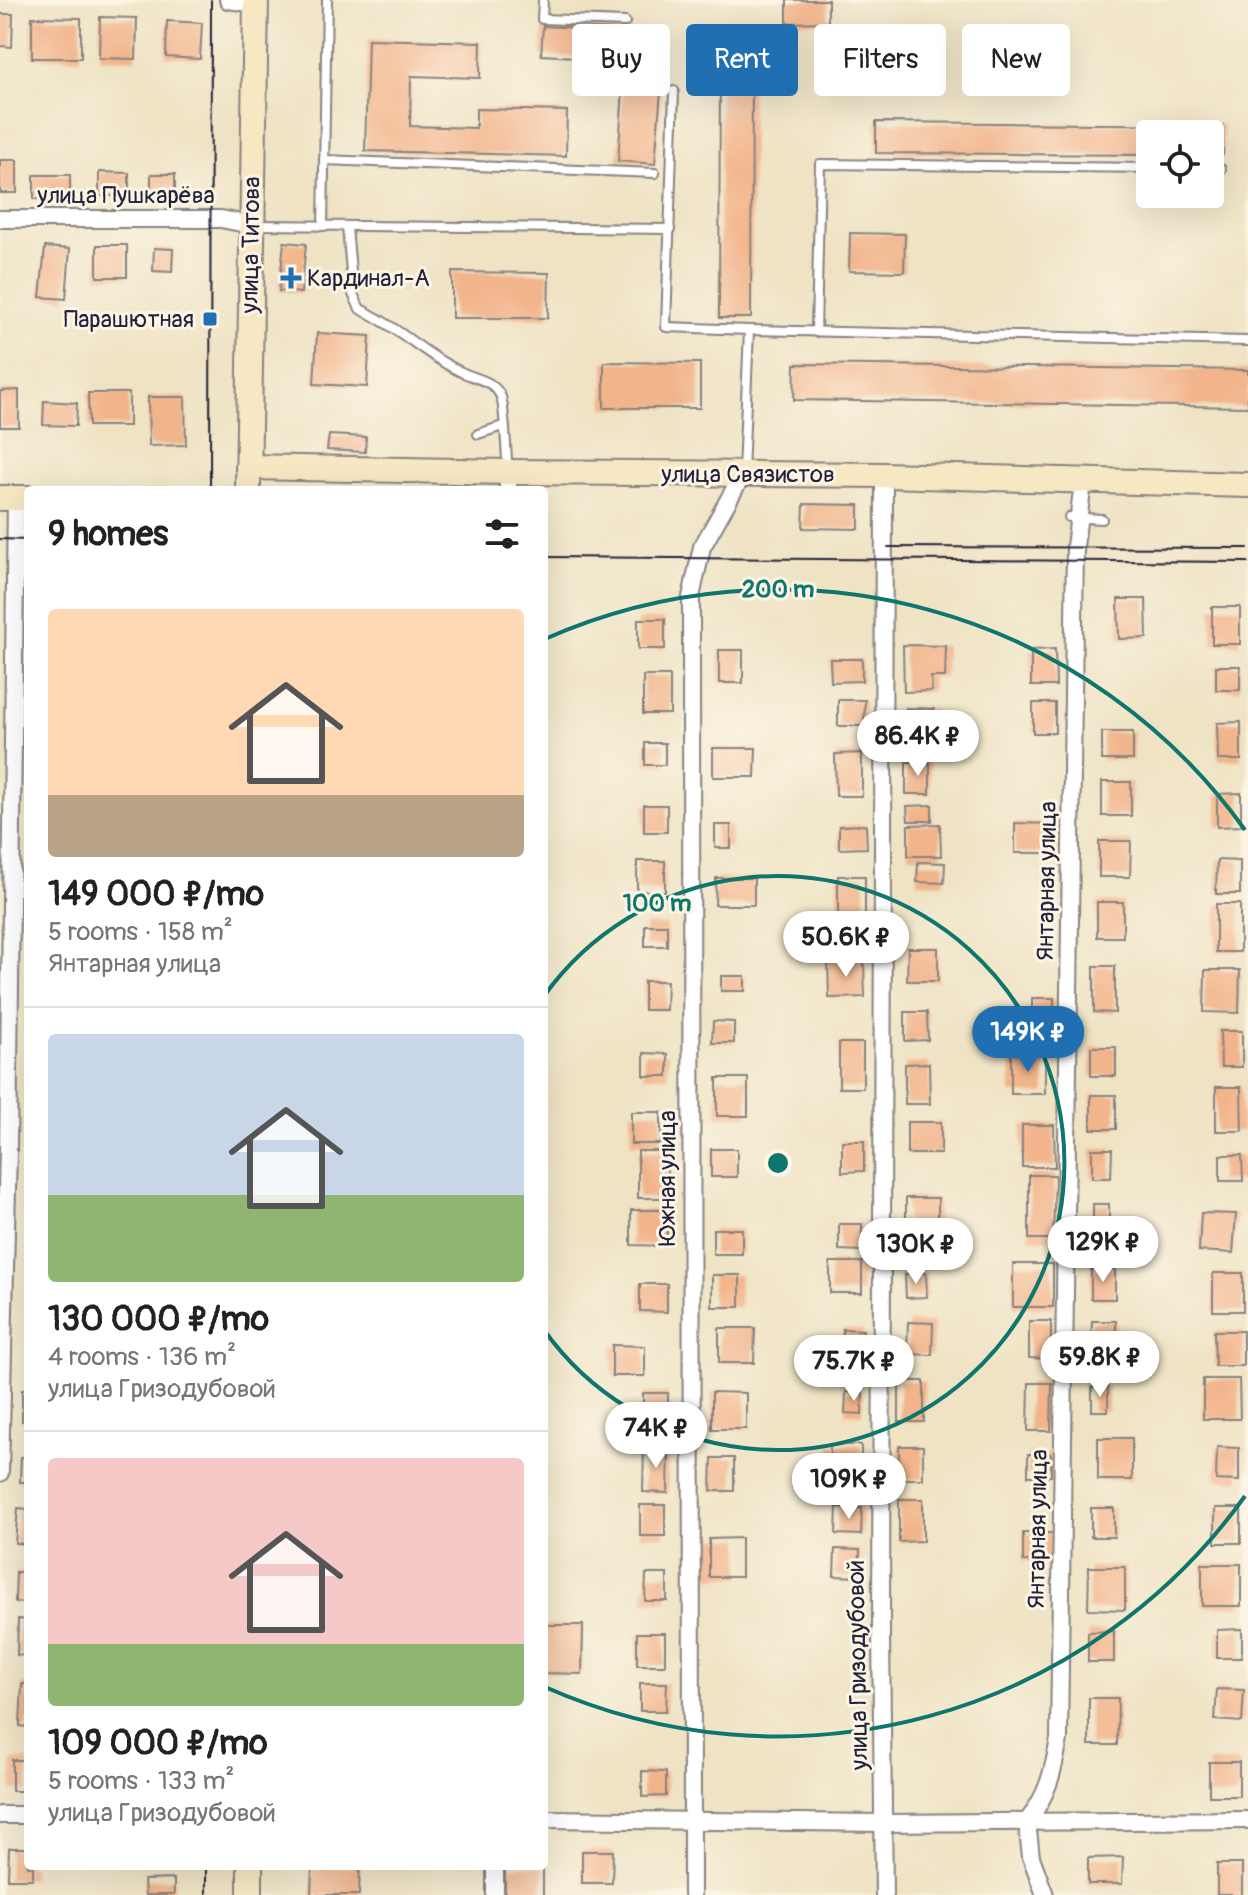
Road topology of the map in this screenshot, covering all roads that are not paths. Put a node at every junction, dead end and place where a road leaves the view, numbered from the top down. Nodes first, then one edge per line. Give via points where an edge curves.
1 (228, 0) edge
2 (327, 0) edge
3 (543, 0) edge
4 (256, 2) edge
5 (625, 22) dead end
6 (674, 91) dead end
7 (324, 160) junction
8 (1136, 168) edge
9 (655, 173) dead end
10 (0, 219) edge
11 (251, 225) junction
12 (323, 226) junction
13 (347, 227) junction
14 (670, 229) junction
15 (749, 330) junction
16 (816, 332) junction
17 (1248, 341) edge
18 (503, 426) junction
19 (478, 434) dead end
20 (743, 474) junction
21 (884, 475) junction
22 (248, 478) edge
23 (508, 481) edge
24 (1083, 482) junction
25 (1248, 485) edge
26 (15, 498) edge
27 (1074, 518) junction
28 (1102, 519) dead end
29 (0, 1473) edge
30 (0, 1815) edge
31 (24, 1815) edge
32 (548, 1819) edge
33 (692, 1820) junction
34 (1248, 1820) edge
35 (1027, 1822) junction
36 (883, 1823) junction
37 (250, 1870) edge
38 (495, 1870) edge
39 (250, 1895) edge
40 (495, 1895) edge
41 (692, 1895) edge
42 (884, 1895) edge
43 (1045, 1895) edge

1 - 4 street
2 - 7 lane
3 - 5 lane via 542,19
4 - 11 street, улица Титова
6 - 14 lane
7 - 9 lane
7 - 12 lane
8 - 16 lane via 820,164
10 - 11 street, улица Пушкарёва via 221,219
11 - 12 lane
11 - 22 street, улица Титова
12 - 13 lane
13 - 14 lane
13 - 18 lane via 353,294 360,309 463,373 493,385 502,399
14 - 15 lane via 666,327
15 - 16 lane
15 - 20 lane
16 - 17 lane
18 - 19 lane
18 - 23 lane
20 - 21 street, улица Связистов
20 - 23 street, улица Связистов
20 - 33 street, Южная улица via 702,547 691,597
21 - 24 street, улица Связистов
21 - 36 street, улица Гризодубовой
22 - 23 street, улица Связистов
24 - 25 street, улица Связистов
24 - 27 street, Янтарная улица
26 - 29 street
27 - 28 lane
27 - 35 street, Янтарная улица via 1059,1739 1053,1775
30 - 31 street
32 - 33 street
33 - 36 street
33 - 41 street, Южная улица
34 - 35 street
35 - 36 street
35 - 43 street via 1031,1857
36 - 42 street, улица Гризодубовой
37 - 39 street
38 - 40 street

